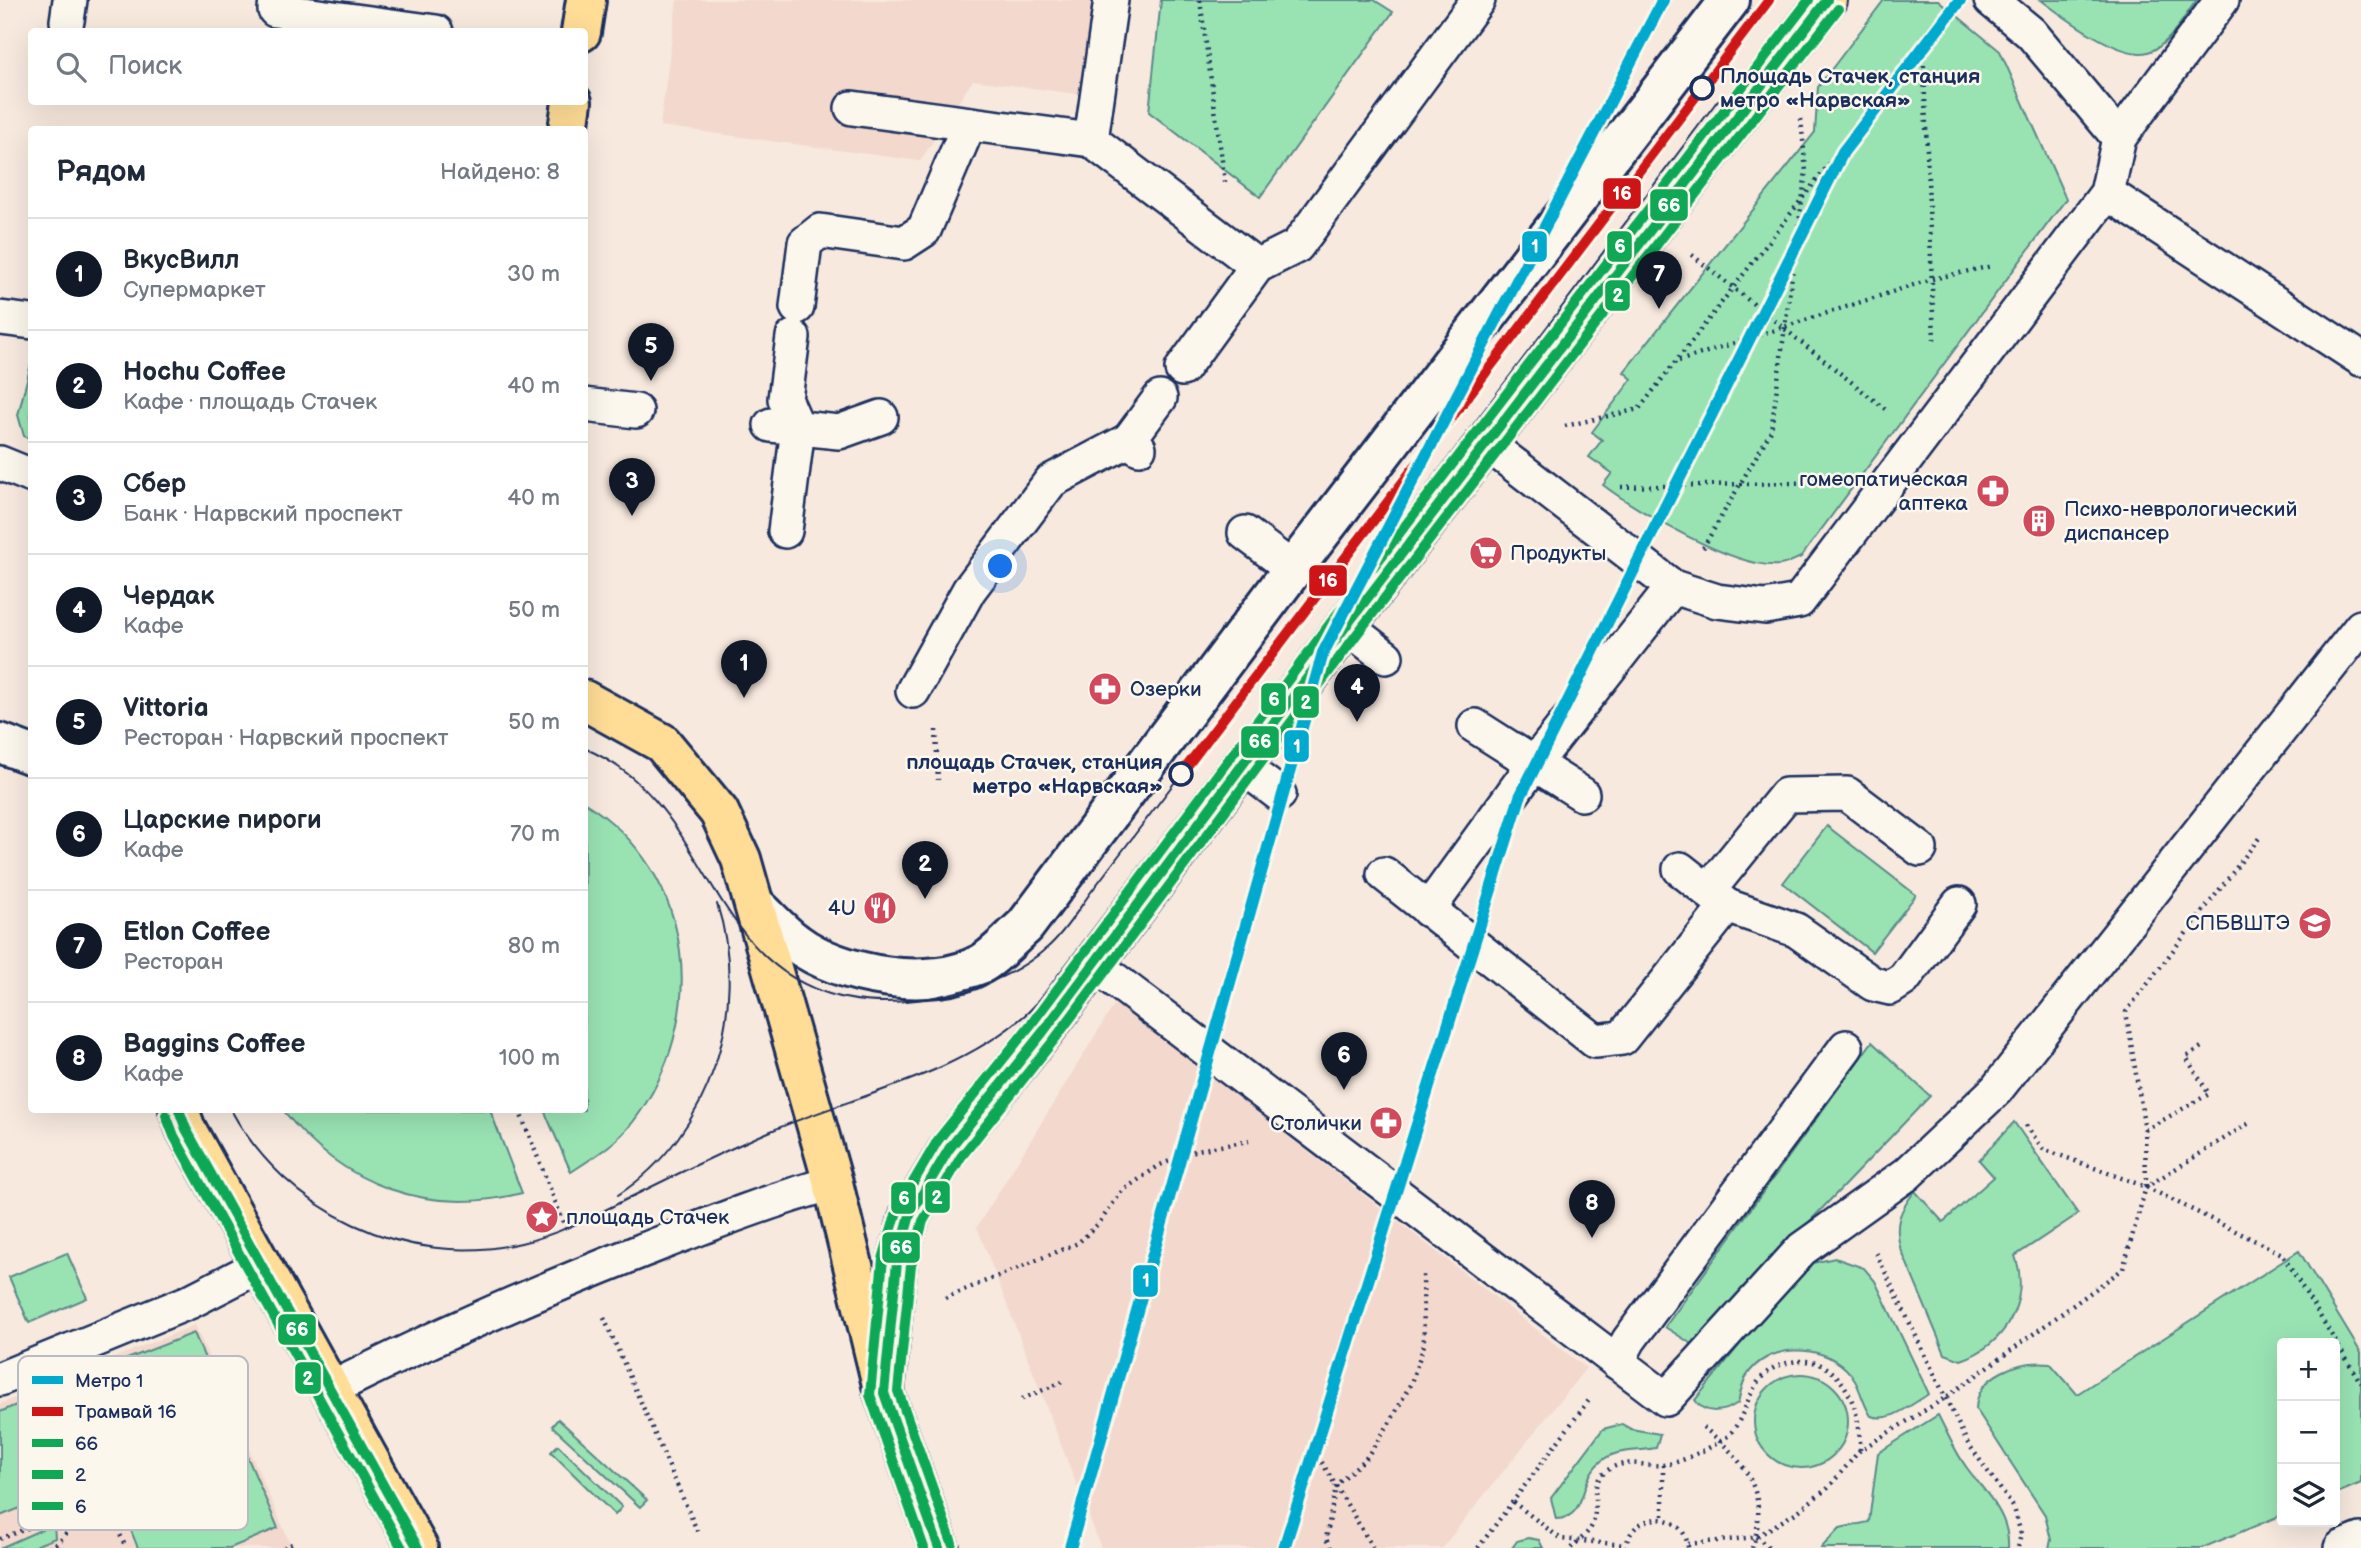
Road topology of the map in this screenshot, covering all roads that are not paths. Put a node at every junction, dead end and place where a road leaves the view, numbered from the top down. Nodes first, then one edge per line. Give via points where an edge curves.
1 (276, 0) edge
2 (586, 0) edge
3 (1111, 0) edge
4 (1478, 0) edge
5 (1730, 0) edge
6 (1827, 0) edge
7 (1991, 0) edge
8 (2222, 0) edge
9 (407, 28) edge
10 (582, 28) edge
11 (572, 105) edge
12 (852, 108) dead end
13 (969, 124) junction
14 (569, 126) edge
15 (2119, 138) junction
16 (1091, 140) junction
17 (2107, 193) junction
18 (1257, 267) junction
19 (0, 318) edge
20 (28, 322) edge
21 (2361, 359) edge
22 (1182, 369) dead end
23 (1160, 398) dead end
24 (588, 405) edge
25 (636, 411) dead end
26 (881, 417) dead end
27 (785, 426) junction
28 (1486, 443) junction
29 (0, 463) edge
30 (28, 474) edge
31 (785, 531) dead end
32 (1245, 533) dead end
33 (1293, 569) junction
34 (1673, 587) junction
35 (1346, 626) junction
36 (2361, 627) edge
37 (1385, 657) dead end
38 (913, 691) dead end
39 (588, 702) edge
40 (1475, 726) dead end
41 (0, 743) edge
42 (28, 754) edge
43 (1534, 765) junction
44 (1242, 766) junction
45 (1279, 794) dead end
46 (1582, 794) dead end
47 (1920, 849) dead end
48 (1680, 869) dead end
49 (1384, 874) dead end
50 (1717, 898) junction
51 (1959, 904) dead end
52 (757, 906) junction
53 (1428, 910) junction
54 (1094, 964) junction
55 (1846, 1047) dead end
56 (180, 1113) edge
57 (833, 1183) junction
58 (261, 1265) junction
59 (57, 1356) edge
60 (1617, 1362) junction
61 (18, 1372) edge
62 (0, 1379) edge
63 (329, 1390) junction
64 (884, 1393) junction
65 (2361, 1541) edge
66 (418, 1548) edge
67 (939, 1548) edge
68 (2342, 1548) edge

1 - 9 lane via 275,10
2 - 10 main road
3 - 16 lane
4 - 18 lane via 1297,246
5 - 33 street
6 - 28 main road
7 - 15 lane via 2031,33
8 - 15 lane
11 - 14 main road
12 - 13 lane
13 - 16 lane
13 - 27 lane via 924,230 904,243 820,231 805,243
15 - 17 lane
16 - 18 lane
17 - 21 lane
17 - 34 lane via 1799,601 1765,607 1717,601
18 - 22 lane
19 - 20 lane
23 - 38 lane via 1134,444 1051,481 969,590
24 - 25 lane
26 - 27 lane via 839,432
27 - 31 lane
28 - 34 lane
28 - 35 main road
29 - 30 lane
32 - 33 lane
33 - 52 street via 1026,926 981,964 947,975 865,974 795,943
34 - 43 lane
35 - 37 lane
35 - 44 main road
36 - 60 lane via 1996,1090 1907,1174 1801,1249 1666,1399
39 - 52 main road via 662,743 695,780 719,813
40 - 43 lane
41 - 42 street
43 - 46 lane
43 - 53 lane
44 - 45 lane
44 - 54 main road
47 - 50 lane via 1847,794 1786,795
48 - 50 lane
49 - 53 lane
50 - 51 lane via 1796,930 1873,984 1890,988 1904,979
50 - 53 lane via 1622,1038 1595,1041
52 - 57 main road
54 - 60 lane
54 - 64 main road via 949,1149 910,1216 897,1262
55 - 60 lane
56 - 58 main road
57 - 63 lane via 771,1200 572,1278 444,1333
57 - 64 main road
58 - 59 lane via 189,1302
58 - 63 main road
61 - 62 lane
63 - 66 main road
64 - 67 main road
65 - 68 lane

